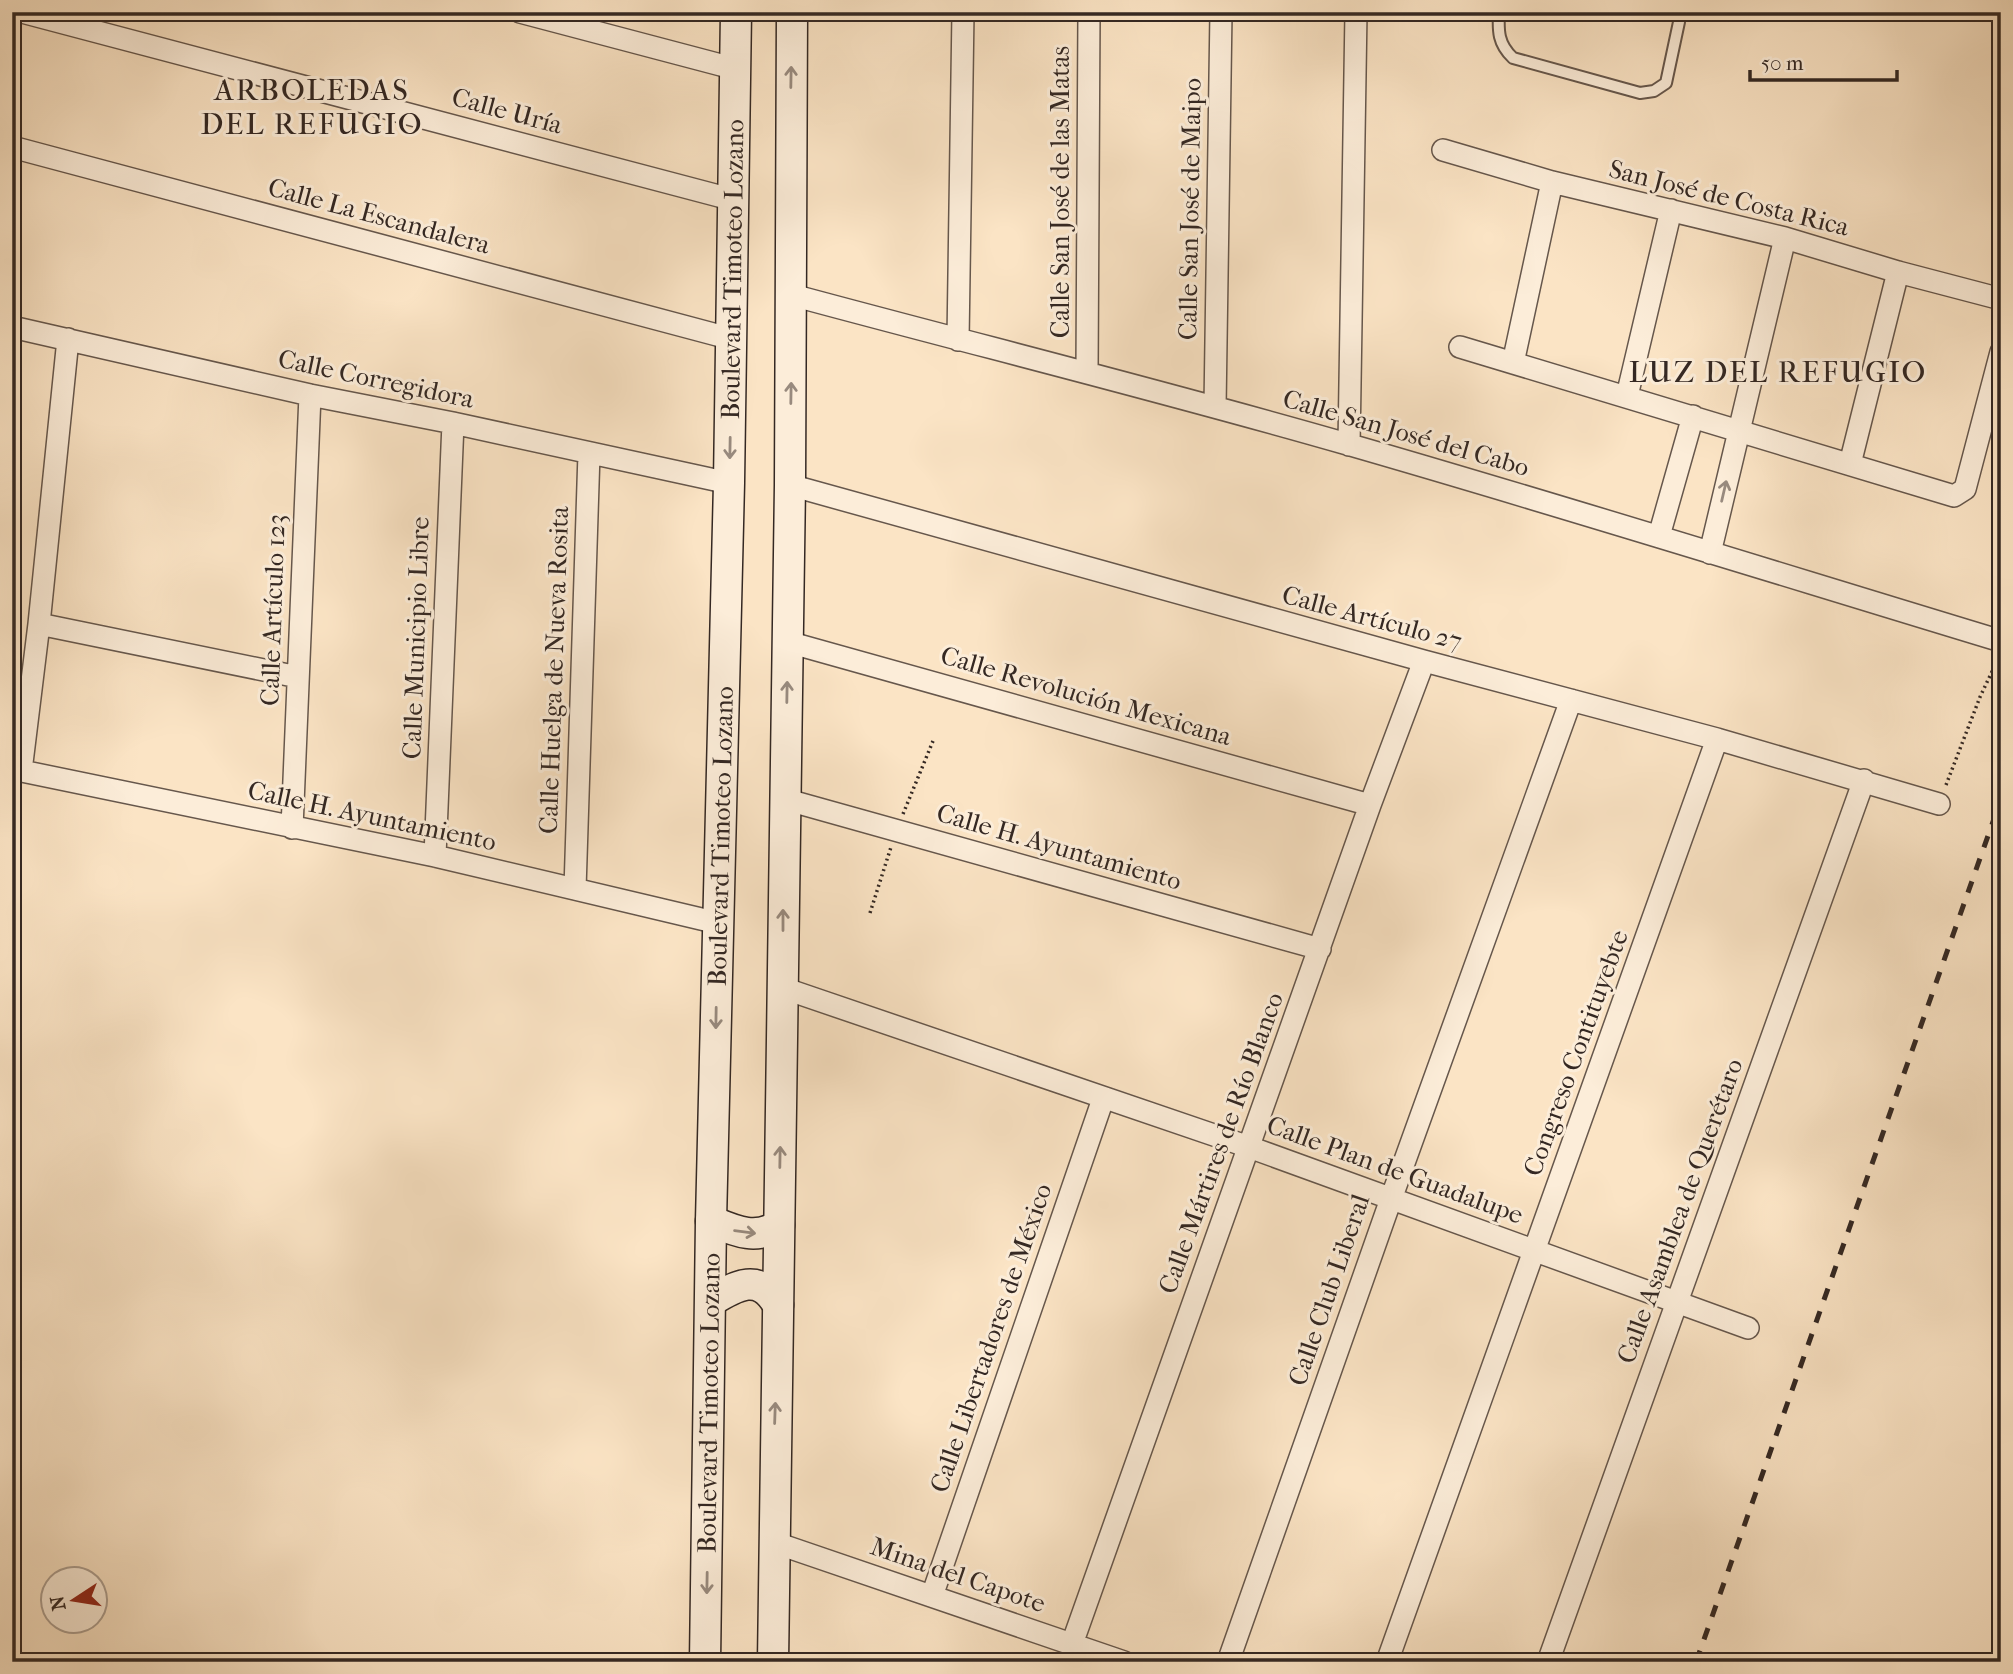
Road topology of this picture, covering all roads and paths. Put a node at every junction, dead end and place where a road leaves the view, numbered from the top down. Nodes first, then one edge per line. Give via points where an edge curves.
1 (22, 12) edge
2 (520, 12) edge
3 (736, 12) edge
4 (792, 12) edge
5 (963, 12) edge
6 (1089, 12) edge
7 (1221, 12) edge
8 (1356, 12) edge
9 (1499, 12) edge
10 (1677, 12) edge
11 (736, 69) junction
12 (12, 147) edge
13 (1443, 150) dead end
14 (1552, 182) junction
15 (734, 200) junction
16 (1671, 210) junction
17 (1785, 238) junction
18 (1898, 272) junction
19 (792, 295) junction
20 (2001, 299) edge
21 (12, 327) edge
22 (732, 339) junction
23 (68, 340) junction
24 (958, 340) junction
25 (1460, 348) dead end
26 (2001, 352) edge
27 (1513, 363) junction
28 (1087, 372) junction
29 (310, 395) junction
30 (1627, 396) junction
31 (1215, 407) junction
32 (1693, 416) junction
33 (453, 423) junction
34 (1738, 430) junction
35 (1349, 444) junction
36 (589, 453) junction
37 (1850, 464) junction
38 (729, 483) junction
39 (790, 485) junction
40 (1659, 536) junction
41 (1710, 553) junction
42 (39, 624) junction
43 (2001, 640) edge
44 (788, 642) junction
45 (2001, 653) edge
46 (1424, 661) junction
47 (298, 677) junction
48 (1572, 700) junction
49 (1717, 739) junction
50 (17, 770) edge
51 (1864, 780) junction
52 (784, 799) junction
53 (1939, 803) joint
54 (1370, 805) junction
55 (292, 828) junction
56 (435, 856) junction
57 (575, 889) junction
58 (718, 923) junction
59 (1320, 949) junction
60 (783, 988) junction
61 (1103, 1099) junction
62 (1249, 1147) junction
63 (1391, 1199) junction
64 (711, 1221) junction
65 (779, 1225) junction
66 (1535, 1250) junction
67 (711, 1301) junction
68 (1677, 1301) junction
69 (778, 1305) junction
70 (1748, 1328) dead end
71 (773, 1542) junction
72 (932, 1596) junction
73 (1072, 1644) junction
74 (705, 1662) edge
75 (773, 1662) edge
76 (1124, 1662) edge
77 (1228, 1662) edge
78 (1387, 1662) edge
79 (1548, 1662) edge

1 - 15 street, Calle Uría
2 - 11 street
3 - 11 main road, Boulevard Timoteo Lozano
19 -> 4 main road, Boulevard Timoteo Lozano
5 - 24 street
6 - 28 street, Calle San José de las Matas
7 - 31 street, Calle San José de Maipo
8 - 35 street
9 - 10 lane via 1498,35 1513,58 1640,93 1666,83 1679,22
11 - 15 main road, Boulevard Timoteo Lozano
12 - 22 street, Calle La Escandalera
13 - 14 street, San José de Costa Rica
14 - 16 street, San José de Costa Rica
14 - 27 street
15 - 22 main road, Boulevard Timoteo Lozano
16 - 17 street, San José de Costa Rica
16 - 30 street
17 - 18 street, San José de Costa Rica
17 - 34 street
18 - 20 street, San José de Costa Rica
18 - 37 street
19 - 24 street, Calle San José del Cabo
39 -> 19 main road, Boulevard Timoteo Lozano
21 - 23 street, Calle Corregidora
22 -> 38 main road, Boulevard Timoteo Lozano
23 - 29 street, Calle Corregidora
23 - 42 street
24 - 28 street, Calle San José del Cabo
25 - 27 street
26 - 37 street via 1965,489 1954,496
27 - 30 street
28 - 31 street, Calle San José del Cabo
29 - 33 street, Calle Corregidora
29 - 47 street, Calle Artículo 123
30 - 32 street
31 - 35 street, Calle San José del Cabo
32 - 34 street
32 - 40 street
33 - 36 street, Calle Corregidora
33 - 56 street, Calle Municipio Libre
34 - 37 street
41 -> 34 street
35 - 40 street, Calle San José del Cabo
36 - 38 street, Calle Corregidora
36 - 57 street, Calle Huelga de Nueva Rosita
38 - 58 main road, Boulevard Timoteo Lozano
39 - 44 main road, Boulevard Timoteo Lozano
39 - 46 street, Calle Artículo 27
40 - 41 street, Calle San José del Cabo
41 - 43 street, Calle San José del Cabo
42 - 47 street
42 - 50 street
52 -> 44 main road, Boulevard Timoteo Lozano
44 - 54 street, Calle Revolución Mexicana
45 - 53 path
46 - 48 street, Calle Artículo 27
46 - 54 street, Calle Mártires de Río Blanco
47 - 55 street, Calle Artículo 123
48 - 49 street, Calle Artículo 27
48 - 63 street, Calle Club Liberal
49 - 51 street, Calle Artículo 27
49 - 66 street, Congreso Contituyebte
50 - 55 street, Calle H. Ayuntamiento
51 - 53 street, Calle Artículo 27
51 - 68 street, Calle Asamblea de Querétaro
52 - 59 street, Calle H. Ayuntamiento
60 -> 52 main road, Boulevard Timoteo Lozano
54 - 59 street, Calle Mártires de Río Blanco
55 - 56 street, Calle H. Ayuntamiento
56 - 57 street, Calle H. Ayuntamiento
57 - 58 street, Calle H. Ayuntamiento
58 -> 64 main road, Boulevard Timoteo Lozano
59 - 62 street, Calle Mártires de Río Blanco
60 - 61 street, Calle Plan de Guadalupe
65 -> 60 main road, Boulevard Timoteo Lozano
61 - 62 street, Calle Plan de Guadalupe
61 - 72 street, Calle Libertadores de México
62 - 63 street, Calle Plan de Guadalupe
62 - 73 street, Calle Mártires de Río Blanco
63 - 66 street, Calle Plan de Guadalupe
63 - 77 street, Calle Club Liberal
64 -> 65 main road via 749,1234
64 - 67 main road, Boulevard Timoteo Lozano
65 - 69 main road, Boulevard Timoteo Lozano
66 - 68 street, Calle Plan de Guadalupe
66 - 78 street, Congreso Contituyebte
67 - 69 main road via 749,1284 760,1285
67 -> 74 main road, Boulevard Timoteo Lozano
68 - 70 street, Calle Plan de Guadalupe
68 - 79 street, Calle Asamblea de Querétaro
71 -> 69 main road, Boulevard Timoteo Lozano
71 - 72 street, Mina del Capote
71 - 75 main road, Boulevard Timoteo Lozano
72 - 73 street, Mina del Capote
73 - 76 street, Mina del Capote

